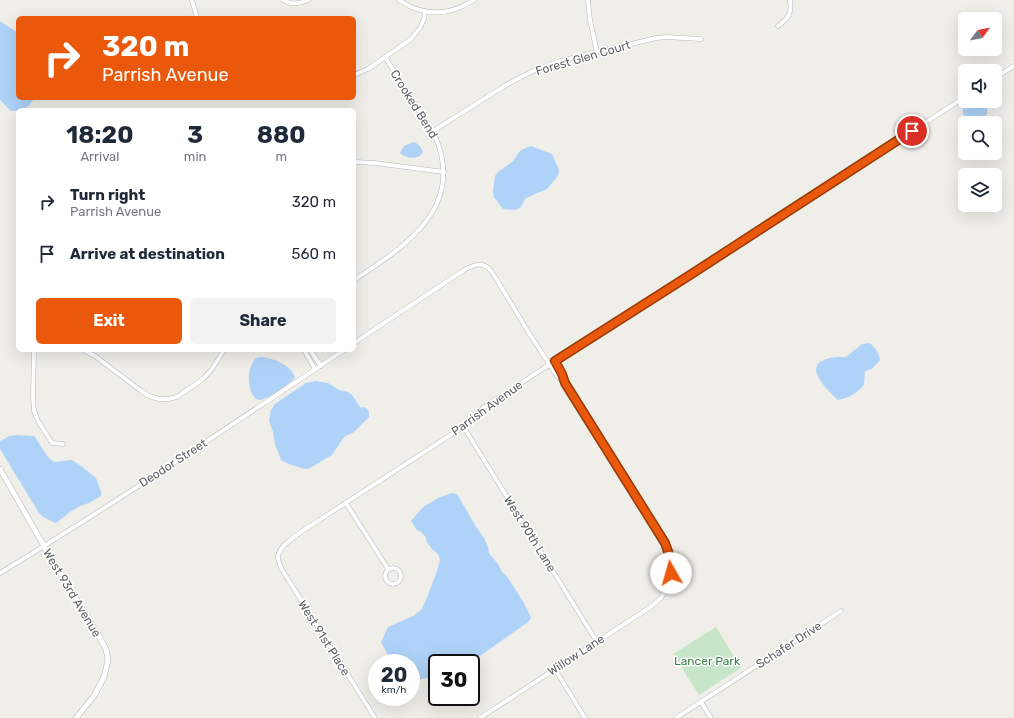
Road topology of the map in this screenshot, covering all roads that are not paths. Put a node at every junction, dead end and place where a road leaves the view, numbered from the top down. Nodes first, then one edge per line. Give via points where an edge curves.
1 (192, 0) edge
2 (283, 0) edge
3 (308, 0) edge
4 (399, 0) edge
5 (474, 0) edge
6 (588, 0) edge
7 (790, 0) edge
8 (425, 11) junction
9 (196, 16) edge
10 (778, 26) dead end
11 (701, 39) dead end
12 (598, 52) junction
13 (386, 57) junction
14 (1014, 66) edge
15 (356, 74) edge
16 (1002, 74) edge
17 (958, 102) edge
18 (433, 131) junction
19 (356, 162) edge
20 (444, 172) junction
21 (356, 279) edge
22 (356, 343) edge
23 (34, 352) edge
24 (87, 352) edge
25 (223, 352) edge
26 (305, 352) edge
27 (311, 352) edge
28 (341, 352) edge
29 (555, 361) junction
30 (550, 364) junction
31 (321, 366) junction
32 (315, 369) junction
33 (565, 383) junction
34 (463, 426) junction
35 (63, 444) dead end
36 (0, 469) edge
37 (346, 503) junction
38 (44, 546) junction
39 (277, 556) joint
40 (388, 569) junction
41 (0, 573) edge
42 (841, 611) dead end
43 (597, 642) junction
44 (554, 669) junction
45 (701, 702) junction
46 (76, 718) edge
47 (375, 718) edge
48 (480, 718) edge
49 (585, 718) edge
50 (676, 718) edge
51 (711, 718) edge

1 - 9 street
2 - 3 street via 298,4
4 - 8 street
5 - 8 street via 452,11
6 - 12 street
7 - 10 street via 789,15
8 - 13 street via 422,24 414,36
11 - 12 street, Forest Glen Court via 662,38
12 - 18 street, Forest Glen Court via 554,63 521,77
13 - 15 street
13 - 18 street, Crooked Bend
14 - 16 street
17 - 29 street, Parrish Avenue
18 - 20 street, Crooked Bend via 441,151
19 - 20 street via 375,162
20 - 21 street, Crooked Bend via 438,201 422,227 393,253
22 - 30 street via 464,270 478,264 492,272
23 - 35 street via 34,411 52,443
24 - 25 street via 140,390 159,399 177,397 203,379
26 - 32 street
27 - 31 street
28 - 31 street, Deodor Street
29 - 30 street, Parrish Avenue
29 - 33 street
30 - 33 street
30 - 34 street, Parrish Avenue via 487,405
31 - 32 street, Deodor Street
32 - 38 street, Deodor Street
33 - 43 street, Willow Lane via 665,543 670,557 671,573 668,587 661,598
34 - 37 street, Parrish Avenue
34 - 43 street, West 90th Lane
36 - 38 street, West 93rd Avenue
37 - 39 street, Parrish Avenue via 290,541 280,549
37 - 40 street
38 - 41 street, Deodor Street
38 - 46 street, West 93rd Avenue via 104,644 108,660 104,677 94,696
39 - 47 street, West 91st Place via 280,568
40 - 40 street via 396,568 400,572 401,579 398,583 390,584 386,581 385,573
42 - 45 street, Schafer Drive
43 - 44 street, Willow Lane
44 - 48 street, Willow Lane
44 - 49 street
45 - 50 street, Schafer Drive
45 - 51 street

